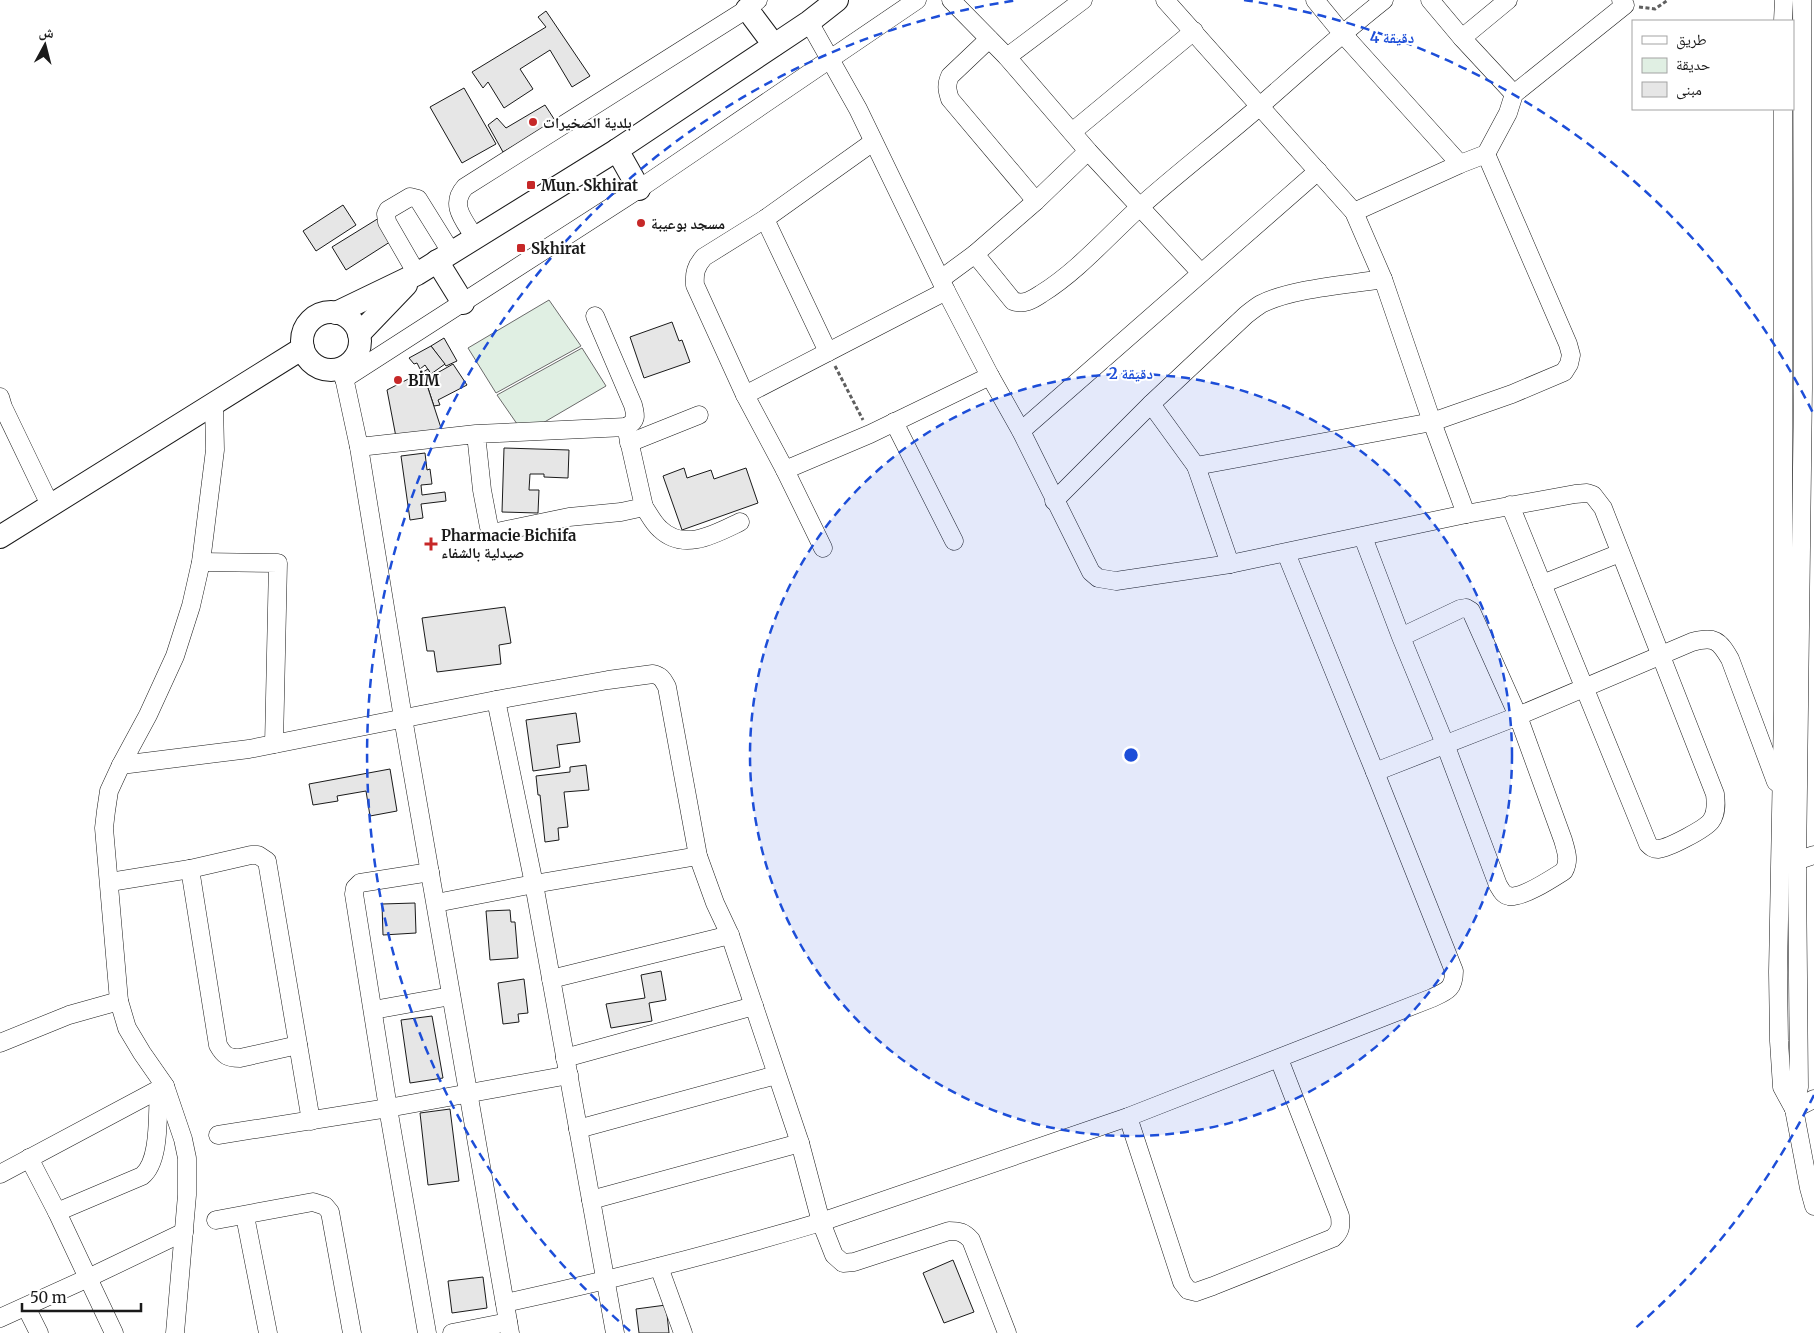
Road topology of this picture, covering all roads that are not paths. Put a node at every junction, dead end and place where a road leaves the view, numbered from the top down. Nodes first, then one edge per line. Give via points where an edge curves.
1 (837, 0) edge
2 (916, 0) edge
3 (951, 0) edge
4 (1083, 0) edge
5 (1165, 0) edge
6 (1315, 0) edge
7 (1384, 0) edge
8 (1430, 0) edge
9 (1508, 0) edge
10 (1784, 0) edge
11 (1802, 0) edge
12 (1623, 3) edge
13 (753, 4) edge
14 (1783, 20) edge
15 (809, 22) junction
16 (1194, 31) junction
17 (1342, 33) junction
18 (1462, 38) junction
19 (989, 39) junction
20 (774, 45) junction
21 (1808, 49) edge
22 (1007, 57) junction
23 (831, 59) junction
24 (1514, 94) junction
25 (1260, 106) junction
26 (1783, 110) edge
27 (1072, 132) junction
28 (873, 142) junction
29 (617, 150) junction
30 (1088, 151) junction
31 (1486, 154) junction
32 (1460, 164) junction
33 (1318, 170) junction
34 (639, 189) junction
35 (1036, 201) junction
36 (1140, 207) junction
37 (1354, 212) junction
38 (765, 219) junction
39 (474, 238) junction
40 (975, 254) junction
41 (444, 257) junction
42 (1201, 273) junction
43 (417, 274) junction
44 (1383, 279) junction
45 (943, 285) junction
46 (462, 303) junction
47 (336, 313) junction
48 (595, 316) dead end
49 (359, 334) junction
50 (303, 348) junction
51 (828, 352) junction
52 (343, 373) junction
53 (990, 376) junction
54 (745, 395) junction
55 (0, 397) edge
56 (214, 403) junction
57 (1150, 404) junction
58 (699, 415) dead end
59 (894, 422) junction
60 (1432, 422) junction
61 (1021, 431) junction
62 (476, 434) junction
63 (627, 435) junction
64 (360, 447) junction
65 (1196, 466) junction
66 (786, 470) junction
67 (1054, 500) junction
68 (50, 505) junction
69 (1510, 505) junction
70 (644, 507) junction
71 (1466, 514) junction
72 (740, 522) dead end
73 (0, 537) edge
74 (1363, 537) junction
75 (954, 541) dead end
76 (823, 548) dead end
77 (1620, 553) junction
78 (1286, 554) junction
79 (201, 562) junction
80 (1230, 564) junction
81 (1542, 584) junction
82 (1401, 637) junction
83 (1662, 655) junction
84 (1584, 688) junction
85 (496, 700) junction
86 (1518, 716) junction
87 (403, 718) junction
88 (274, 744) junction
89 (1445, 744) junction
90 (121, 765) junction
91 (1375, 772) junction
92 (1780, 794) junction
93 (1814, 854) edge
94 (698, 856) junction
95 (1797, 861) junction
96 (1779, 866) junction
97 (190, 869) junction
98 (430, 872) junction
99 (110, 882) junction
100 (534, 884) junction
101 (436, 903) junction
102 (730, 935) junction
103 (551, 979) junction
104 (452, 996) junction
105 (119, 1001) junction
106 (754, 1006) junction
107 (373, 1010) junction
108 (0, 1042) edge
109 (298, 1045) junction
110 (565, 1058) junction
111 (1279, 1059) junction
112 (569, 1075) junction
113 (776, 1076) junction
114 (162, 1088) junction
115 (468, 1094) junction
116 (1814, 1098) edge
117 (388, 1108) junction
118 (1794, 1109) junction
119 (1128, 1117) junction
120 (310, 1120) junction
121 (578, 1129) junction
122 (218, 1134) dead end
123 (800, 1143) junction
124 (29, 1158) junction
125 (0, 1174) edge
126 (591, 1200) junction
127 (1814, 1206) edge
128 (57, 1212) junction
129 (245, 1216) junction
130 (216, 1220) dead end
131 (822, 1222) junction
132 (184, 1232) junction
133 (659, 1267) junction
134 (88, 1278) junction
135 (605, 1281) junction
136 (505, 1303) junction
137 (26, 1307) junction
138 (0, 1318) edge
139 (509, 1327) edge
140 (39, 1333) edge
141 (114, 1333) edge
142 (174, 1333) edge
143 (268, 1333) edge
144 (352, 1333) edge
145 (427, 1333) edge
146 (452, 1333) edge
147 (615, 1333) edge
148 (683, 1333) edge
149 (1007, 1333) edge

1 - 15 main road
2 - 23 street
3 - 19 street
4 - 22 street
5 - 16 street
6 - 17 street
7 - 17 street
8 - 18 street
9 - 18 street
10 - 14 street
11 - 21 street
12 - 24 street
13 - 20 main road
13 - 39 street via 465,187 457,200 458,210
15 - 20 main road
15 - 23 street
16 - 25 street
16 - 27 street
17 - 25 street
17 - 32 street
18 - 24 street
19 - 22 street
19 - 35 street via 950,76 947,90 950,99
20 - 29 main road
21 - 95 street
22 - 27 street
23 - 28 street
23 - 34 street
24 - 31 street via 1508,113
25 - 33 street
25 - 36 street
26 - 92 street via 1783,710
27 - 30 street
28 - 38 street
28 - 45 street
29 - 34 main road
29 - 39 main road
30 - 35 street
30 - 36 street
31 - 32 street
31 - 60 street via 1571,355 1564,372
32 - 37 street
33 - 37 street
33 - 42 street
34 - 46 street
35 - 40 street
36 - 40 street via 1043,293 1020,304 1013,301
36 - 42 street
37 - 44 street
38 - 51 street
38 - 54 street via 704,257 694,274 694,285
39 - 41 main road
40 - 45 street
41 - 43 main road
41 - 43 street via 418,199 410,197 388,210 387,222
41 - 46 main road
42 - 61 street
43 - 47 main road
43 - 49 main road
44 - 57 street via 1302,292 1259,305
44 - 60 street
45 - 51 street
45 - 53 street
46 - 52 street
47 - 49 main road via 350,321
47 - 50 main road via 313,319 304,332
48 - 63 street via 633,404 636,416
49 - 52 main road via 360,342 354,358
50 - 52 main road via 318,367
50 - 56 main road
51 - 54 street
52 - 64 street
53 - 59 street
53 - 61 street
54 - 66 street
55 - 68 street
56 - 68 main road
56 - 79 street via 215,450
57 - 65 street
57 - 67 street
58 - 63 street
59 - 66 street
59 - 75 street
60 - 65 street
60 - 71 street
61 - 67 street
62 - 63 street
62 - 64 street
62 - 70 street via 488,527 493,531
63 - 70 street
64 - 87 street
65 - 80 street
66 - 76 street
67 - 80 street via 1087,566 1098,578 1116,581
68 - 73 main road
69 - 71 street
69 - 77 street via 1575,494 1593,495 1603,508
69 - 81 street
70 - 72 street via 658,528 682,540 709,536
71 - 74 street
74 - 78 street
74 - 82 street
77 - 81 street
77 - 83 street
78 - 80 street
78 - 91 street
79 - 88 street via 278,563
79 - 90 street via 175,656
81 - 84 street
82 - 86 street via 1460,609 1471,611
82 - 89 street
83 - 84 street
83 - 84 street via 1716,802 1709,824 1661,849 1648,844
83 - 92 street via 1704,639 1714,640 1722,646 1730,659
84 - 86 street
85 - 87 street
85 - 94 street via 608,680 659,675 667,687
85 - 100 street
86 - 89 street
86 - 89 street via 1563,840 1567,864 1564,871 1518,896 1509,896 1498,885
87 - 88 street
87 - 98 street
88 - 90 street
89 - 91 street
90 - 99 street via 109,791 104,828
91 - 111 street via 1454,971 1454,980 1449,989 1432,998
92 - 96 street
93 - 95 street
94 - 100 street
94 - 102 street
95 - 96 street
95 - 118 street via 1800,1087
96 - 118 street via 1779,1041 1782,1087
97 - 99 street
97 - 109 street via 218,1045 223,1054 240,1058
97 - 109 street via 251,855 267,861
98 - 101 street
98 - 107 street via 360,883 355,888
99 - 105 street
100 - 101 street
100 - 103 street
101 - 104 street
102 - 103 street
102 - 106 street
103 - 110 street
104 - 107 street
104 - 115 street
105 - 108 street via 69,1015
105 - 114 street via 127,1028
106 - 110 street
106 - 113 street
107 - 117 street
109 - 120 street
110 - 112 street
111 - 119 street
111 - 119 street via 1340,1216 1341,1227 1334,1238 1213,1286 1196,1292 1188,1290 1182,1282
112 - 115 street
112 - 121 street
113 - 121 street
113 - 123 street
114 - 124 street
114 - 128 street via 155,1154 146,1172
114 - 132 street via 183,1139 187,1158
115 - 117 street
115 - 136 street
116 - 118 street
117 - 120 street
117 - 145 street
118 - 127 street
119 - 131 street
120 - 122 street
121 - 126 street
123 - 126 street
123 - 131 street
124 - 125 street
124 - 128 street
126 - 135 street
128 - 134 street
129 - 130 street
129 - 143 street
129 - 144 street via 313,1202 330,1212
131 - 133 street
131 - 149 street via 834,1255 843,1263 948,1231 966,1234
132 - 134 street
132 - 142 street
133 - 135 street
133 - 148 street
134 - 137 street
134 - 141 street
135 - 136 street
135 - 147 street
136 - 139 street
137 - 138 street
137 - 140 street
139 - 146 street

